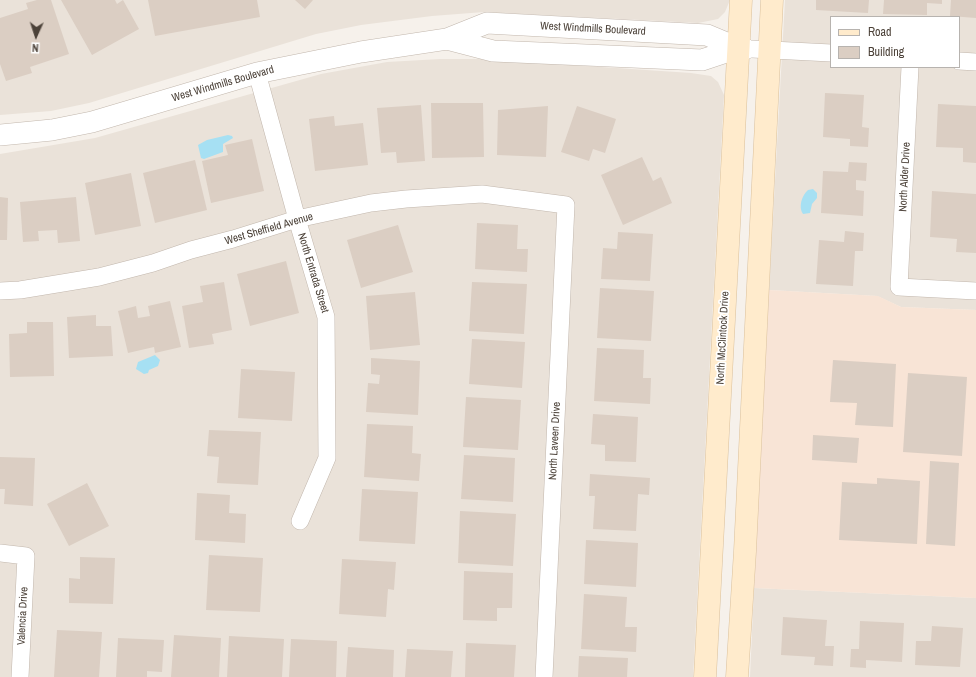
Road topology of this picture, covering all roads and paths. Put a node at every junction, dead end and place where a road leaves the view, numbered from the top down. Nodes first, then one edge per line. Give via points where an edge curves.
1 (741, 0) edge
2 (772, 0) edge
3 (753, 49) junction
4 (830, 53) edge
5 (960, 61) edge
6 (976, 62) edge
7 (910, 68) edge
8 (257, 73) junction
9 (0, 135) edge
10 (566, 205) joint
11 (296, 219) junction
12 (0, 291) edge
13 (976, 291) edge
14 (300, 521) dead end
15 (0, 553) edge
16 (20, 677) edge
17 (544, 677) edge
18 (705, 677) edge
19 (737, 677) edge

1 - 3 main road, North McClintock Drive
2 - 3 main road, North McClintock Drive
3 - 4 street
3 - 8 street, West Windmills Boulevard via 707,35 486,23 447,39 362,52
3 - 18 main road, North McClintock Drive
3 - 19 main road, North McClintock Drive via 745,551
5 - 6 street
7 - 13 street, North Alder Drive via 899,287
8 - 9 street, West Windmills Boulevard via 114,116 52,130
8 - 11 street, North Entrada Street
10 - 11 street, West Sheffield Avenue via 482,194 406,198
10 - 17 street, North Laveen Drive
11 - 12 street, West Sheffield Avenue via 154,263 99,277
11 - 14 street, North Entrada Street via 326,317 327,458
15 - 16 street, Valencia Drive via 26,556

